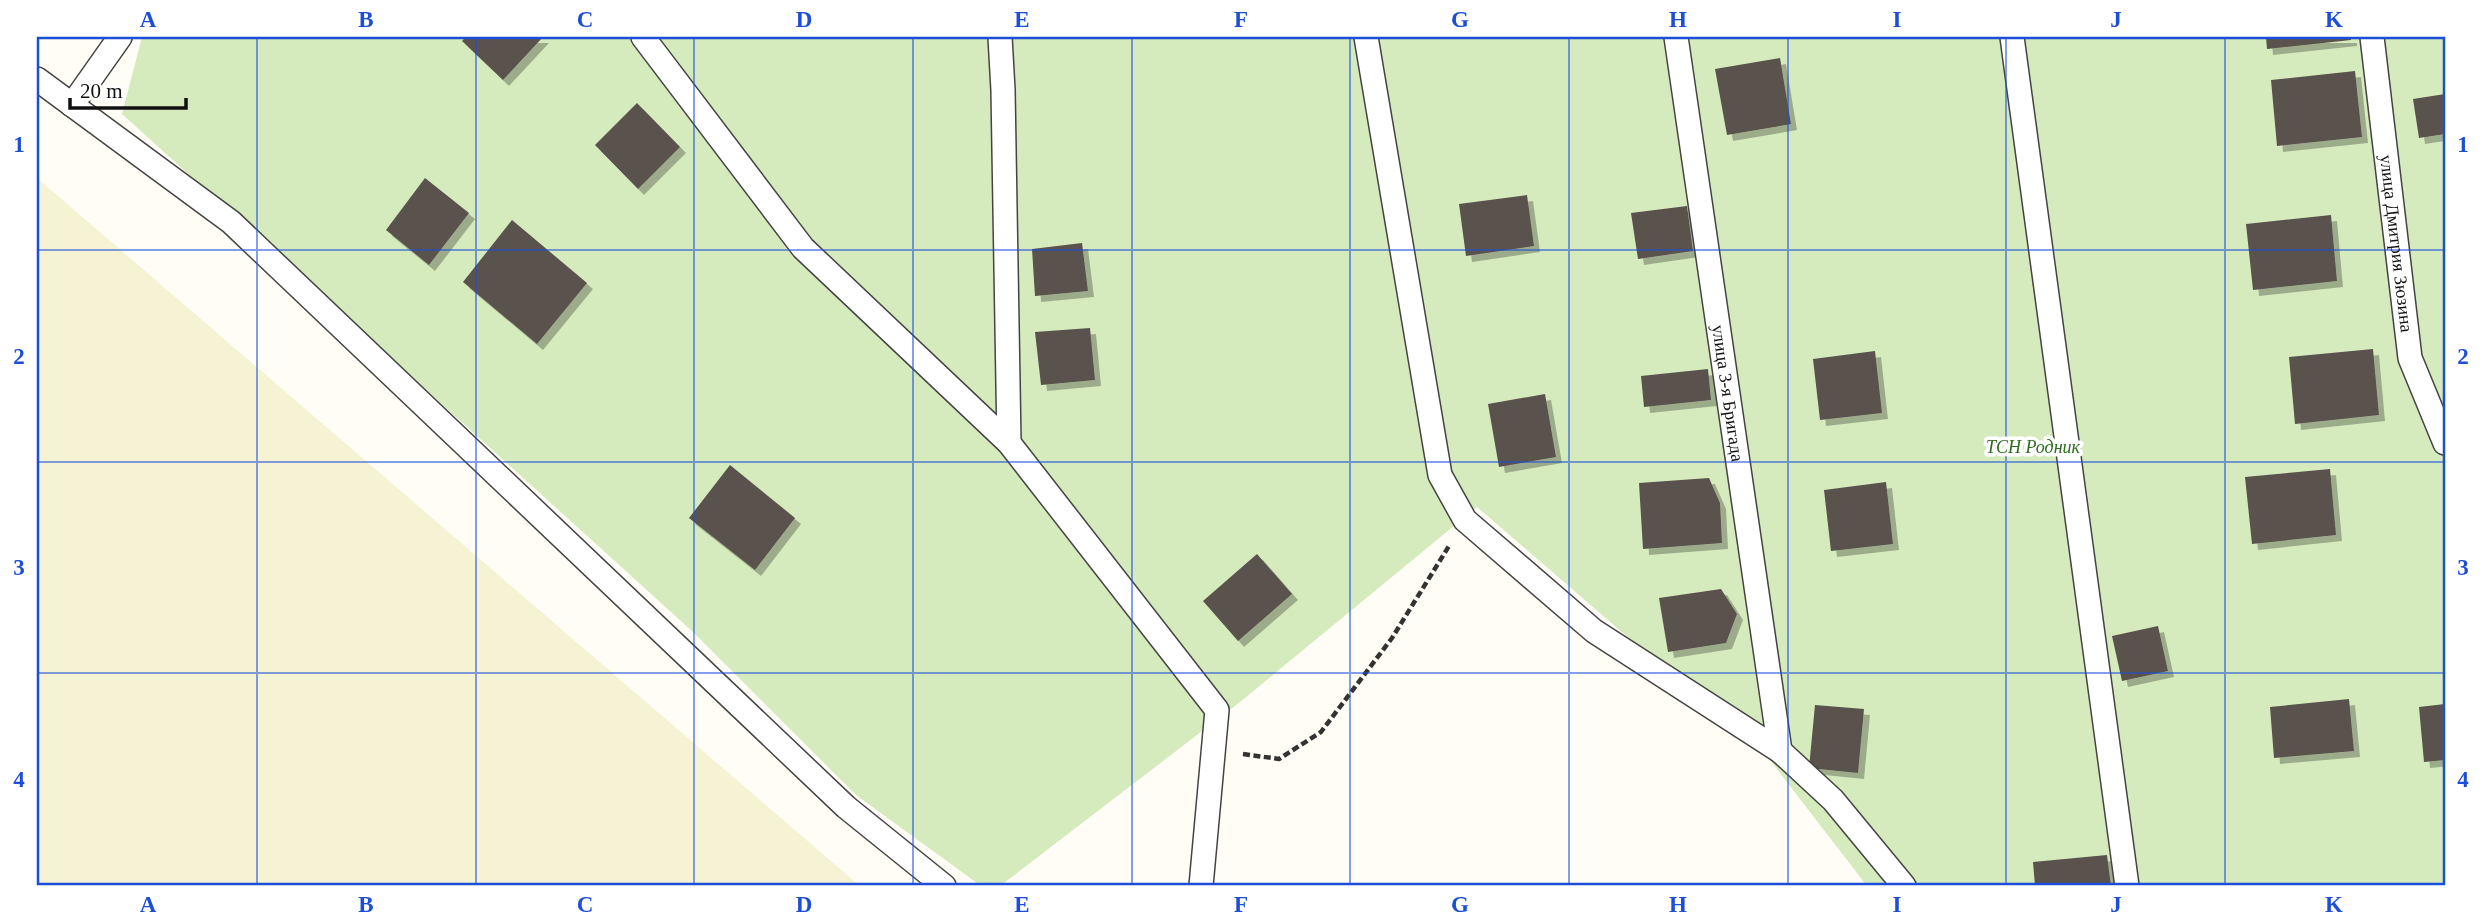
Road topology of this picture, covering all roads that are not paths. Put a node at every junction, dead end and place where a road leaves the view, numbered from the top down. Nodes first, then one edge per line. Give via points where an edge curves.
1 (120, 37) edge
2 (643, 37) edge
3 (1000, 37) edge
4 (1367, 37) edge
5 (1676, 37) edge
6 (2012, 37) edge
7 (2372, 37) edge
8 (37, 79) edge
9 (72, 105) junction
10 (1009, 443) junction
11 (2445, 443) edge
12 (1780, 751) junction
13 (944, 886) edge
14 (1201, 886) edge
15 (1904, 886) edge
16 (2127, 886) edge

1 - 9 lane
2 - 10 lane via 803,248
3 - 10 lane
4 - 12 lane via 1440,475 1465,520 1594,631
5 - 12 lane, улица 3-я Бригада
6 - 16 lane
7 - 11 lane, улица Дмитрия Зюзина via 2410,358
8 - 9 lane
9 - 13 lane via 231,222 846,807
10 - 14 lane via 1217,710
12 - 15 lane via 1833,800

